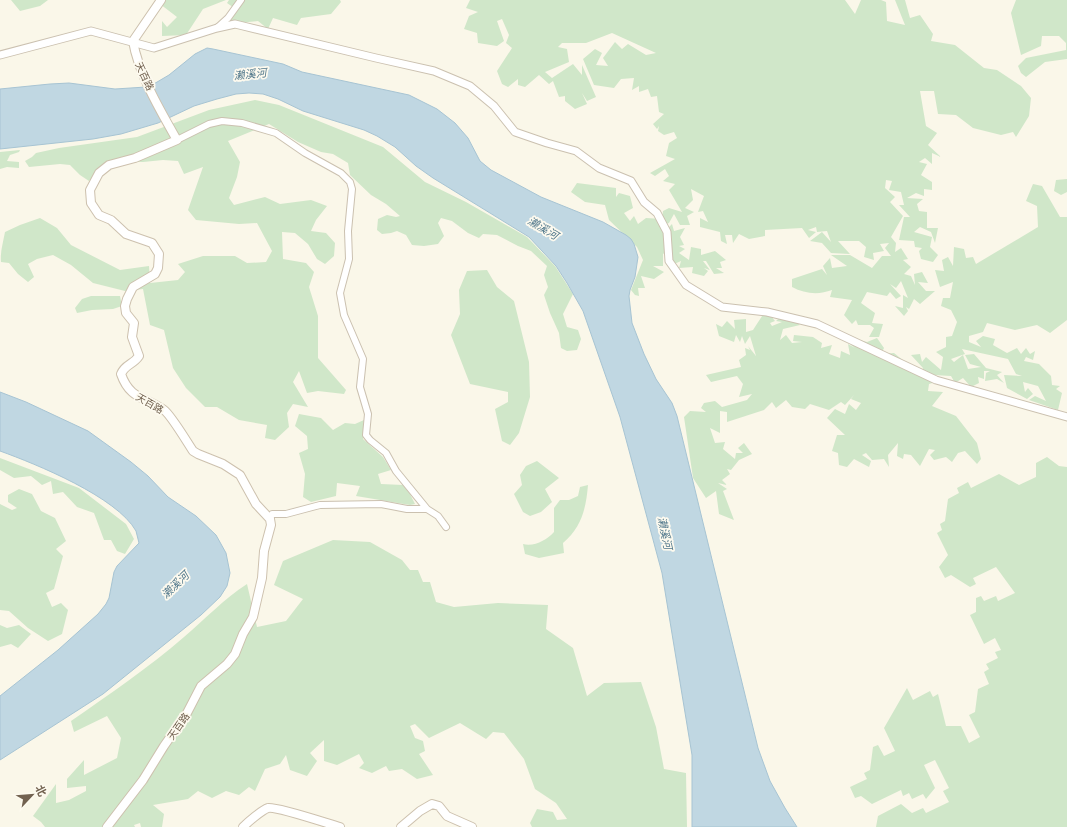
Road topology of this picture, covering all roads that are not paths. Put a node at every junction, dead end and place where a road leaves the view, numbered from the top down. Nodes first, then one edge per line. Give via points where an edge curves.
1 (160, 0) edge
2 (241, 0) edge
3 (217, 28) junction
4 (133, 42) junction
5 (0, 55) edge
6 (177, 140) junction
7 (1067, 416) edge
8 (427, 509) junction
9 (270, 519) junction
10 (446, 527) dead end
11 (108, 827) edge
12 (244, 827) edge
13 (340, 827) edge
14 (401, 827) edge
15 (472, 827) edge

1 - 4 main road
2 - 3 street
3 - 4 street via 154,48
3 - 7 street via 235,24 434,71 470,86 494,106 515,132 576,152 599,168 631,181 644,202 657,213 667,232 669,261 686,285 722,307 767,312 817,324 936,380
4 - 5 street via 91,31
4 - 6 main road, 天百路 via 141,70
6 - 8 street via 209,124 222,121 242,123 276,133 341,173 350,182 352,189 348,231 349,259 340,293 344,315 363,359 360,387 368,414 366,434 386,453 396,471
6 - 9 main road, 天百路 via 135,158 109,165 99,174 90,190 91,203 99,214 111,220 126,234 152,242 159,254 155,274 133,287 127,299 126,313 134,323 132,337 139,356 135,362 123,368 121,374 135,396 165,410 193,451 223,464 240,475 256,504
8 - 9 street via 407,509 381,504 320,505 286,514 272,514
8 - 10 street via 438,516
9 - 11 main road, 天百路 via 254,617 243,634 235,654 201,686 187,713 143,780
12 - 13 main road via 269,807
14 - 15 main road via 432,804 439,806 447,816

